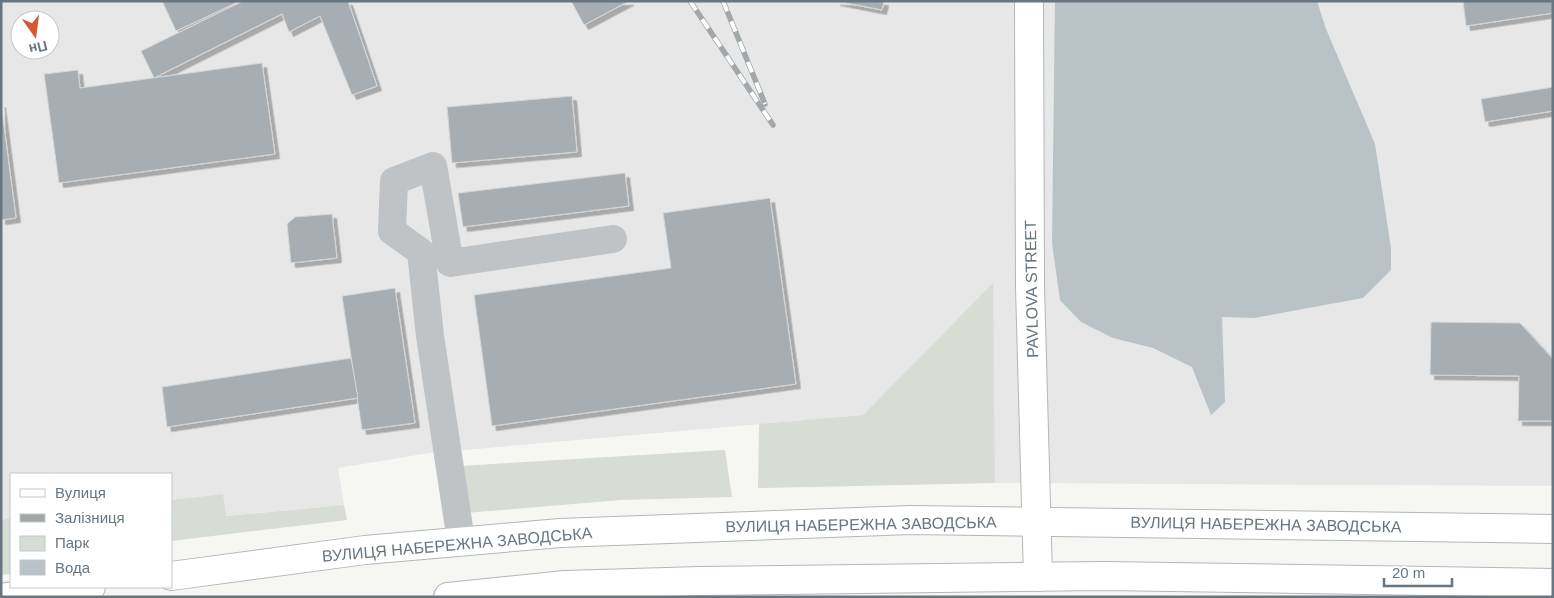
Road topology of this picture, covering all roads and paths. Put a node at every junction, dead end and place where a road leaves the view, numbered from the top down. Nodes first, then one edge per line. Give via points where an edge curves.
1 (1028, 1) edge
2 (612, 239) dead end
3 (1037, 520) junction
4 (1553, 529) edge
5 (461, 542) junction
6 (172, 576) edge
7 (1038, 577) junction
8 (1553, 583) edge
9 (83, 588) edge
10 (7, 597) edge
11 (448, 597) edge

1 - 3 main road, PAVLOVA STREET via 1030,286
2 - 5 lane via 450,264 433,166 394,181 392,231 421,252 430,336
3 - 4 main road, ВУЛИЦЯ НАБЕРЕЖНА ЗАВОДСЬКА
3 - 5 main road, ВУЛИЦЯ НАБЕРЕЖНА ЗАВОДСЬКА via 863,521 560,533
3 - 7 main road, PAVLOVA STREET
5 - 6 main road, ВУЛИЦЯ НАБЕРЕЖНА ЗАВОДСЬКА via 364,550
7 - 8 main road
7 - 11 main road via 565,585
9 - 10 main road

